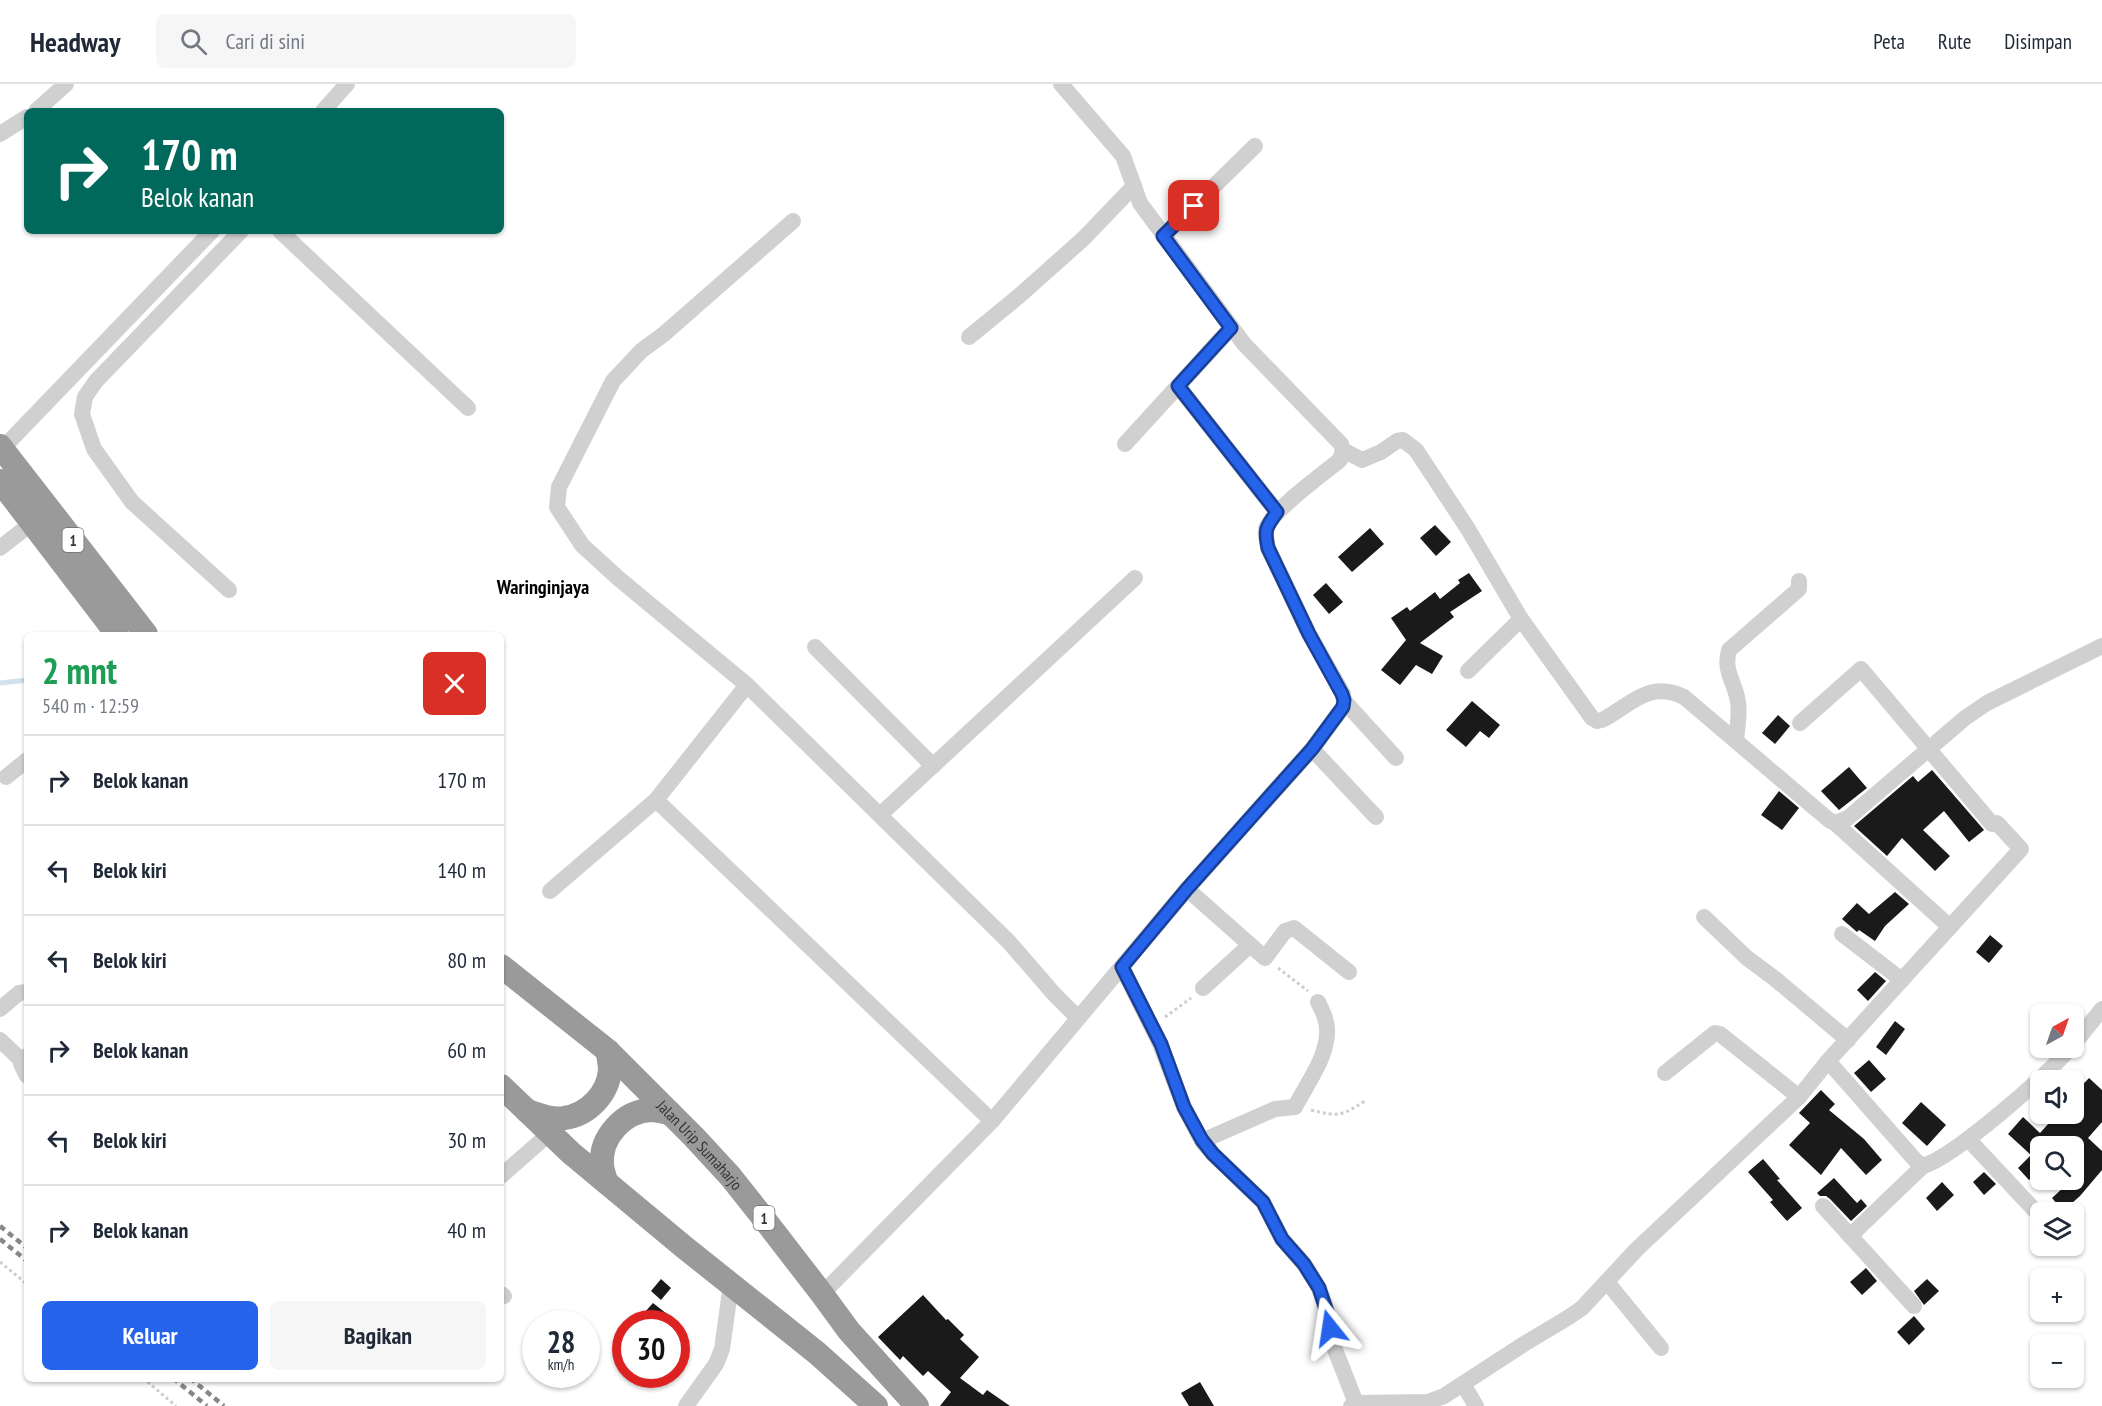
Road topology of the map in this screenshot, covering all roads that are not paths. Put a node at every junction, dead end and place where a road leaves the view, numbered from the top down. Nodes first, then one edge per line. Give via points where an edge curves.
1 (66, 84) edge
2 (347, 84) edge
3 (1061, 84) edge
4 (39, 108) edge
5 (325, 108) edge
6 (24, 119) edge
7 (0, 134) edge
8 (1255, 146) dead end
9 (1134, 186) junction
10 (793, 221) dead end
11 (209, 234) edge
12 (238, 234) edge
13 (283, 234) edge
14 (1163, 236) junction
15 (1231, 328) junction
16 (969, 337) dead end
17 (1178, 386) junction
18 (468, 408) dead end
19 (1125, 444) dead end
20 (1, 447) edge
21 (1343, 450) junction
22 (0, 481) edge
23 (1277, 512) junction
24 (32, 523) junction
25 (0, 548) edge
26 (1136, 578) dead end
27 (1799, 581) dead end
28 (229, 590) dead end
29 (1521, 619) junction
30 (115, 632) edge
31 (144, 632) edge
32 (2102, 646) edge
33 (815, 647) dead end
34 (1468, 670) dead end
35 (747, 685) junction
36 (1344, 700) junction
37 (1800, 723) dead end
38 (1736, 741) junction
39 (1929, 748) junction
40 (1312, 749) junction
41 (1396, 758) dead end
42 (24, 762) edge
43 (933, 766) junction
44 (6, 777) dead end
45 (656, 800) junction
46 (881, 814) junction
47 (1376, 817) dead end
48 (1835, 823) junction
49 (1187, 889) junction
50 (550, 891) dead end
51 (1704, 916) dead end
52 (1950, 927) junction
53 (1842, 934) dead end
54 (1250, 945) junction
55 (1122, 967) junction
56 (504, 968) edge
57 (1349, 972) dead end
58 (1902, 980) junction
59 (1203, 988) road end
60 (24, 992) edge
61 (1318, 1002) road end
62 (0, 1008) edge
63 (2102, 1009) edge
64 (1078, 1018) junction
65 (2084, 1031) edge
66 (0, 1040) edge
67 (1848, 1040) junction
68 (608, 1051) junction
69 (2060, 1058) edge
70 (1828, 1062) junction
71 (24, 1063) edge
72 (1665, 1072) dead end
73 (504, 1091) edge
74 (1799, 1097) junction
75 (525, 1110) junction
76 (670, 1113) junction
77 (992, 1121) junction
78 (550, 1133) junction
79 (1968, 1139) junction
80 (1202, 1140) junction
81 (1923, 1166) junction
82 (504, 1173) edge
83 (606, 1182) junction
84 (2030, 1205) edge
85 (1823, 1206) dead end
86 (1850, 1236) junction
87 (1607, 1282) junction
88 (731, 1284) junction
89 (822, 1294) junction
90 (1914, 1306) dead end
91 (1661, 1348) dead end
92 (1463, 1384) junction
93 (1354, 1405) edge
94 (1410, 1405) edge
95 (686, 1406) edge
96 (876, 1406) edge
97 (917, 1406) edge
98 (1476, 1406) edge

1 - 4 street
2 - 5 street
3 - 9 street via 1123,156
6 - 7 street
8 - 14 street
9 - 14 street via 1140,203
9 - 16 street via 1076,246
10 - 35 street via 641,351 613,381 559,487 557,507 582,544 618,578
11 - 20 street
12 - 28 street via 96,381 84,397 82,414 94,449 132,502
13 - 18 street
14 - 15 street
15 - 17 street
15 - 21 street
17 - 19 street
17 - 23 street
20 - 31 highway, 1
21 - 23 street via 1340,460
21 - 29 street via 1362,460 1396,441 1407,441 1468,529
22 - 24 highway, 1
23 - 36 street via 1266,526 1268,548
24 - 25 street
24 - 30 highway, 1
26 - 43 street
27 - 38 street via 1799,589 1729,650 1726,664 1739,706
29 - 34 street
29 - 38 street via 1592,718 1602,720 1648,693 1675,693
32 - 39 street via 1988,703
33 - 43 street
35 - 45 street
35 - 46 street
36 - 40 street via 1340,713
36 - 41 street
37 - 39 street via 1861,669
38 - 48 street
39 - 48 street via 1848,818
39 - 52 street via 1992,824 1997,824 2021,849
40 - 47 street
40 - 49 street
42 - 44 street
43 - 46 street
45 - 50 street
45 - 77 street
46 - 64 street via 1009,942
48 - 52 street
49 - 54 street
49 - 55 street
51 - 67 street via 1747,958
52 - 58 street
53 - 58 street
54 - 57 street via 1265,958 1285,931 1294,928
54 - 59 street
55 - 64 street
55 - 80 street via 1161,1044 1184,1107
56 - 68 highway, Jalan Urip Sumaharjo / 1
58 - 67 street
60 - 62 street
61 - 80 street via 1325,1018 1325,1045 1295,1107 1275,1108
63 - 65 street
64 - 77 street
66 - 71 street
67 - 70 street
68 - 75 highway via 606,1087 582,1113 564,1118
68 - 76 highway, Jalan Urip Sumaharjo / 1
69 - 79 street
70 - 74 street
70 - 81 street
72 - 74 street via 1715,1033
73 - 75 highway
74 - 87 street
75 - 78 highway
76 - 83 highway via 650,1110 631,1115 615,1127 605,1143 602,1163
76 - 89 highway, Jalan Urip Sumaharjo / 1 via 730,1176
77 - 89 street
78 - 82 street
78 - 83 highway
79 - 81 street
79 - 84 street
80 - 93 street via 1263,1202 1282,1239 1319,1288 1332,1342
81 - 86 street
83 - 88 highway
85 - 86 street
86 - 90 street
87 - 91 street
87 - 92 street via 1582,1308
88 - 95 street via 722,1349
88 - 96 highway
89 - 97 highway, Jalan Urip Sumaharjo / 1 via 849,1331
92 - 94 street via 1444,1396
92 - 98 street
93 - 94 street

